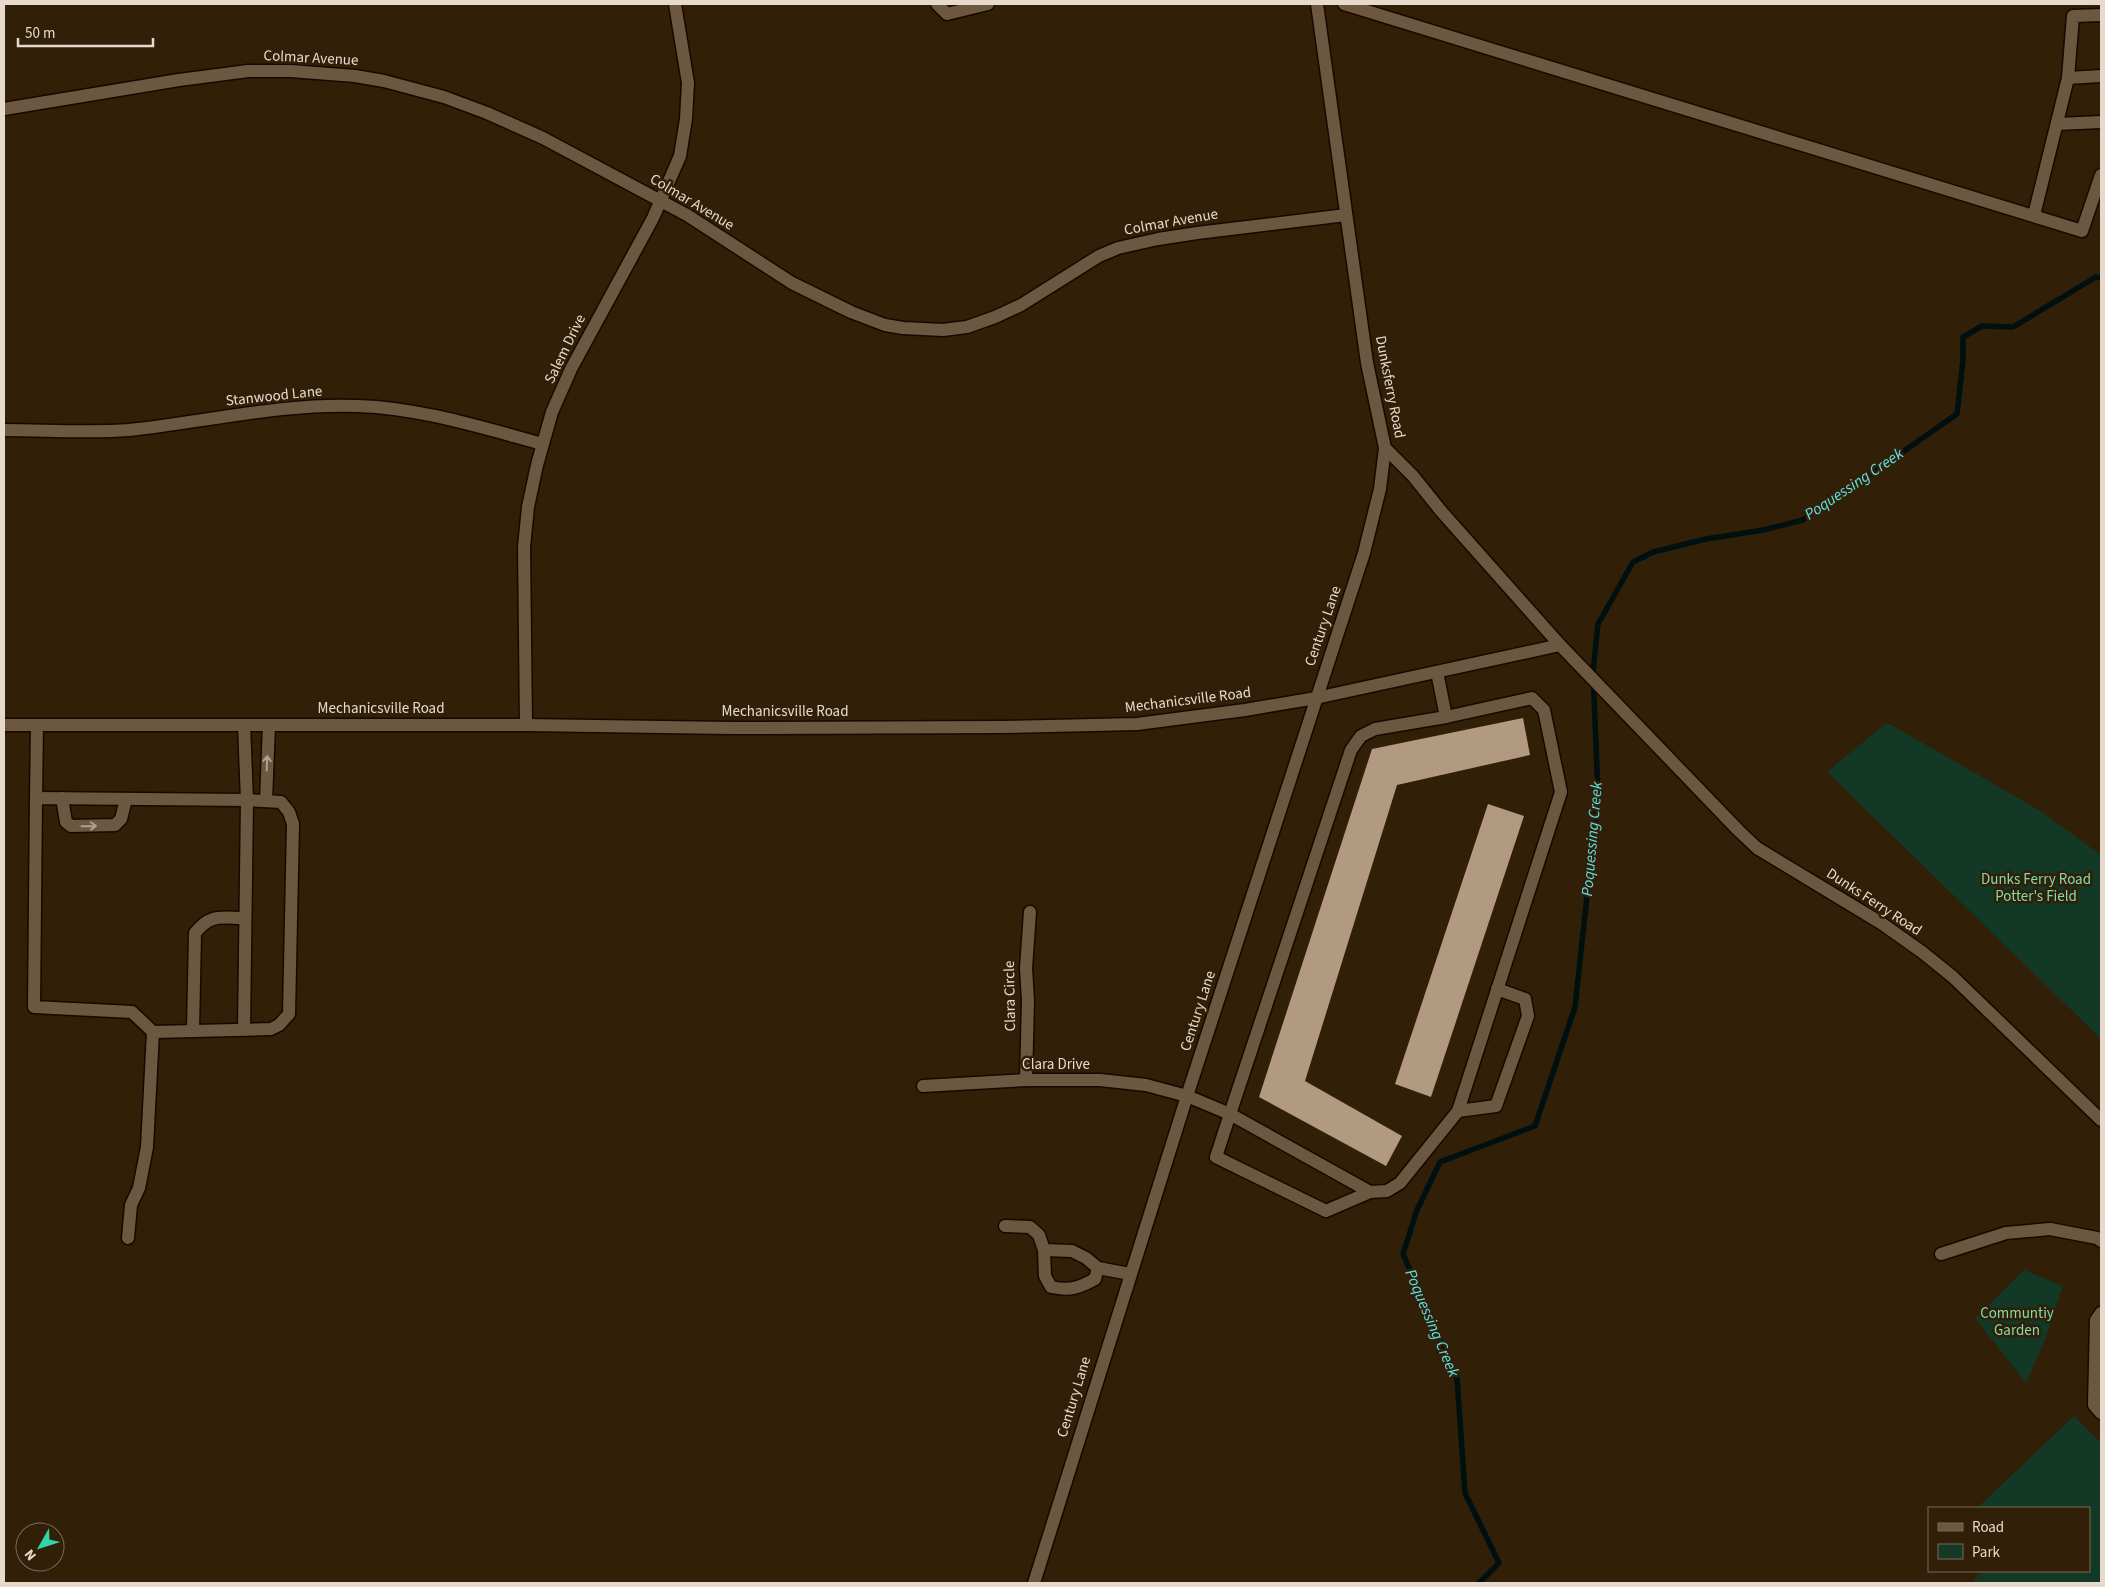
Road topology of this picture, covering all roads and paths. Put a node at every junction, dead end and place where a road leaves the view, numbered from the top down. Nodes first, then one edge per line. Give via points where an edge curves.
1 (675, 4) edge
2 (937, 4) edge
3 (988, 4) edge
4 (1317, 4) edge
5 (1344, 4) edge
6 (1362, 7) edge
7 (2101, 15) edge
8 (2101, 76) edge
9 (2068, 78) junction
10 (4, 109) edge
11 (2101, 122) edge
12 (2057, 124) junction
13 (2101, 175) edge
14 (661, 201) junction
15 (1346, 215) junction
16 (2034, 215) junction
17 (4, 430) edge
18 (543, 444) junction
19 (1385, 448) junction
20 (1560, 645) junction
21 (1437, 672) junction
22 (1316, 698) junction
23 (1627, 716) joint
24 (1446, 717) junction
25 (4, 725) edge
26 (37, 725) junction
27 (244, 725) junction
28 (269, 725) junction
29 (526, 725) junction
30 (36, 798) junction
31 (62, 798) junction
32 (126, 799) junction
33 (247, 800) junction
34 (266, 801) junction
35 (1030, 912) dead end
36 (245, 918) junction
37 (1497, 989) junction
38 (244, 1030) junction
39 (193, 1031) junction
40 (153, 1032) junction
41 (1026, 1080) junction
42 (923, 1086) dead end
43 (1187, 1096) junction
44 (1458, 1111) junction
45 (1230, 1114) junction
46 (2101, 1120) edge
47 (1370, 1192) junction
48 (1005, 1226) dead end
49 (128, 1238) dead end
50 (2101, 1241) edge
51 (1044, 1250) junction
52 (1941, 1254) dead end
53 (1098, 1268) junction
54 (1130, 1274) junction
55 (2101, 1313) edge
56 (2101, 1413) edge
57 (1034, 1583) edge

1 - 14 street, Salem Drive via 688,83 686,119 680,156
2 - 3 street via 946,14
4 - 15 street, Dunksferry Road
5 - 6 street
6 - 16 street
7 - 9 street via 2073,16
8 - 9 street
9 - 12 street
10 - 14 street, Colmar Avenue via 248,71 291,70 355,76 444,97 487,113 543,138
11 - 12 street
12 - 16 street
13 - 16 street via 2082,231
14 - 15 street, Colmar Avenue via 814,295 885,325 942,330 967,327 1021,305 1099,256 1118,248 1197,233
14 - 18 street, Salem Drive via 571,369 552,412
15 - 19 street, Dunksferry Road via 1367,363
17 - 18 street, Stanwood Lane via 127,430 320,406 360,406 447,419
18 - 29 street, Salem Drive via 528,507 524,548
19 - 20 street, Dunksferry Road
19 - 22 street, Century Lane via 1380,489 1364,553
20 - 21 street, Mechanicsville Road
20 - 23 street, Dunksferry Road
21 - 22 street, Mechanicsville Road
21 - 24 street
22 - 29 street, Mechanicsville Road via 1137,724 788,728
22 - 43 street, Century Lane
23 - 46 street, Dunks Ferry Road via 1758,848 1882,923 1922,952 1953,977
24 - 37 street via 1532,698 1544,710 1561,792
24 - 45 street via 1375,730 1361,736 1351,750
25 - 26 street, Mechanicsville Road
26 - 27 street, Mechanicsville Road
26 - 30 street
27 - 28 street, Mechanicsville Road
27 - 33 street
28 - 29 street, Mechanicsville Road
34 -> 28 street
30 - 31 street
30 - 40 street via 34,1006 132,1012
31 - 32 street
31 -> 32 street via 66,822 71,826 115,825 121,819
32 - 33 street
33 - 34 street
33 - 36 street
34 - 38 street via 280,802 289,812 293,824 288,1014 271,1029
35 - 41 street, Clara Circle via 1026,968
36 - 38 street
36 - 39 street via 205,921 196,933
37 - 44 street
37 - 44 street via 1525,999 1528,1016 1496,1106
38 - 39 street
39 - 40 street
40 - 49 street via 147,1147 139,1188 131,1206
41 - 42 street, Clara Drive
41 - 43 street, Clara Drive via 1100,1080 1146,1085
43 - 45 street, Clara Drive
43 - 54 street, Century Lane
44 - 47 street via 1400,1183 1387,1191
45 - 47 street, Clara Drive
45 - 47 street via 1216,1157 1326,1211
48 - 51 street via 1030,1227 1039,1236
50 - 52 street via 2050,1229 2024,1231 2006,1233
51 - 53 street via 1072,1251
51 - 53 street via 1044,1276 1052,1287 1080,1288 1095,1279
53 - 54 street
54 - 57 street, Century Lane
55 - 56 street via 2096,1320 2094,1405

